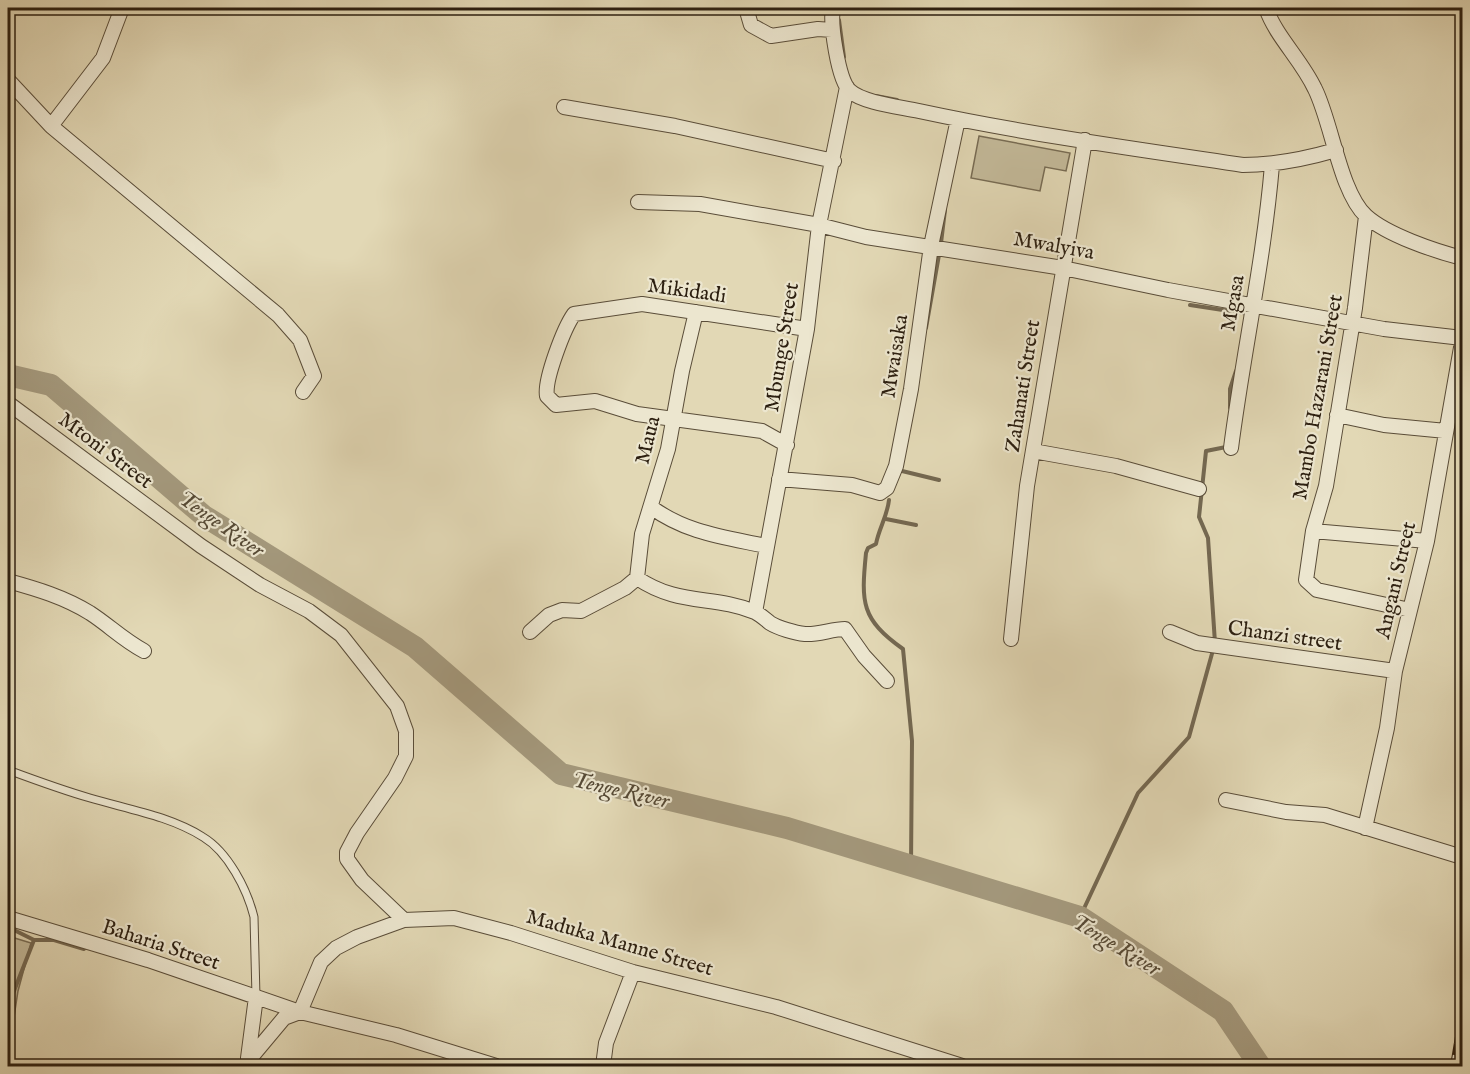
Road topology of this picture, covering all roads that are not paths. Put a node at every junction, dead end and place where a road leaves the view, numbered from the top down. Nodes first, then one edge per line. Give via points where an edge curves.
1 (122, 8) edge
2 (746, 8) edge
3 (833, 8) edge
4 (1266, 8) edge
5 (832, 30) junction
6 (8, 80) edge
7 (847, 87) junction
8 (564, 107) dead end
9 (958, 119) junction
10 (51, 126) junction
11 (1085, 140) junction
12 (1336, 150) junction
13 (834, 162) junction
14 (1272, 165) junction
15 (638, 202) dead end
16 (1365, 216) junction
17 (819, 225) junction
18 (931, 246) junction
19 (1462, 258) edge
20 (1063, 267) junction
21 (1253, 305) junction
22 (696, 312) junction
23 (1352, 322) junction
24 (807, 329) junction
25 (1462, 340) edge
26 (303, 392) dead end
27 (8, 403) edge
28 (1337, 414) junction
29 (674, 419) junction
30 (1446, 431) junction
31 (787, 445) junction
32 (1231, 448) dead end
33 (1033, 451) junction
34 (779, 479) junction
35 (1200, 489) dead end
36 (651, 507) junction
37 (1313, 531) junction
38 (1427, 541) junction
39 (766, 546) junction
40 (637, 578) junction
41 (8, 581) edge
42 (1410, 610) junction
43 (755, 612) junction
44 (530, 632) dead end
45 (1170, 632) dead end
46 (1011, 639) dead end
47 (144, 651) dead end
48 (1395, 671) junction
49 (887, 681) dead end
50 (8, 770) edge
51 (1226, 801) dead end
52 (1365, 828) junction
53 (1462, 857) edge
54 (8, 918) edge
55 (404, 920) junction
56 (633, 972) junction
57 (256, 997) junction
58 (300, 1012) junction
59 (248, 1064) edge
60 (496, 1066) edge
61 (603, 1066) edge
62 (962, 1066) edge

1 - 10 street via 103,58
2 - 5 street via 751,25 771,36
3 - 5 street
4 - 12 street via 1274,29 1296,54 1316,89
5 - 7 street
6 - 10 street
7 - 9 street via 856,95 890,105
7 - 13 street, Mbunge Street
8 - 13 street via 675,126
9 - 11 street
9 - 18 street, Mwaisaka
10 - 26 street via 295,332 314,376
11 - 14 street via 1243,165
11 - 20 street, Zahanati Street
12 - 14 street
12 - 16 street
13 - 17 street, Mbunge Street
14 - 21 street, Mgasa
15 - 17 street, Mwalyiva via 700,204
16 - 19 street via 1412,240
16 - 23 street, Mambo Hazarani Street
17 - 18 street, Mwalyiva via 866,237
17 - 24 street, Mbunge Street
18 - 20 street, Mwalyiva
18 - 34 street, Mwaisaka via 911,389 896,466 887,488 880,493 852,485
20 - 21 street, Mwalyiva
20 - 33 street, Zahanati Street
21 - 23 street, Mwalyiva
21 - 32 street, Mgasa
22 - 24 street, Mikidadi
22 - 29 street, Maua
22 - 29 street, Mikidadi via 630,304 574,314 566,325 547,377 549,400 560,405 595,402
23 - 25 street, Mwalyiva
23 - 28 street, Mambo Hazarani Street
24 - 31 street, Mbunge Street
25 - 30 street, Angani Street
27 - 55 street, Mtoni Street via 192,540 260,585 309,611 340,635 397,706 406,731 406,756 357,833 347,859 362,880
28 - 30 street via 1384,425
28 - 37 street, Mambo Hazarani Street via 1326,486
29 - 31 street via 762,431
29 - 36 street, Maua
30 - 38 street, Angani Street
31 - 34 street, Mbunge Street
33 - 35 street via 1116,466
33 - 46 street, Zahanati Street
34 - 39 street, Mbunge Street
36 - 39 street via 671,522 701,533
36 - 40 street, Maua via 642,534
37 - 38 street
37 - 42 street, Mambo Hazarani Street via 1306,580 1317,591
38 - 42 street, Angani Street
39 - 43 street, Mbunge Street
40 - 43 street via 674,597 708,600
40 - 44 street via 581,611 562,610 549,615
41 - 47 street via 69,600 121,639
42 - 48 street, Angani Street
43 - 49 street via 772,624 806,634 844,628
45 - 48 street, Chanzi street via 1197,643
48 - 52 street, Angani Street
50 - 57 lane via 185,827 205,838 251,906
51 - 52 street via 1326,815
52 - 53 street
54 - 57 street, Baharia Street
55 - 56 street, Maduka Manne Street via 454,918
55 - 58 street, Maduka Manne Street via 336,948 321,962
56 - 61 street via 606,1042
56 - 62 street, Maduka Manne Street via 776,1007
57 - 58 street, Baharia Street
57 - 59 street
58 - 59 street via 284,1018
58 - 60 street, Baharia Street via 396,1035

